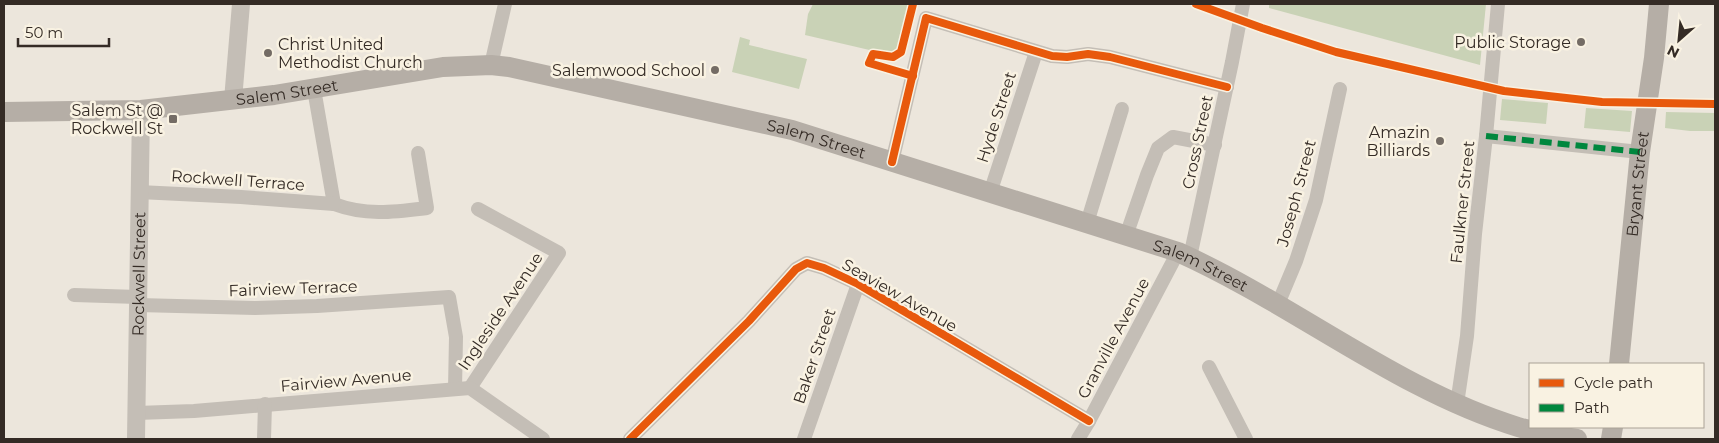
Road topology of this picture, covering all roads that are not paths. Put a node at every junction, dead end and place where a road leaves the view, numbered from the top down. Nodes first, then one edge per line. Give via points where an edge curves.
1 (241, 4) edge
2 (505, 4) edge
3 (1243, 4) edge
4 (1498, 4) edge
5 (1659, 4) edge
6 (1036, 52) junction
7 (492, 65) junction
8 (1227, 87) junction
9 (1340, 88) dead end
10 (314, 89) junction
11 (233, 100) junction
12 (1122, 109) dead end
13 (141, 110) junction
14 (4, 112) edge
15 (1486, 136) junction
16 (1215, 145) junction
17 (418, 152) dead end
18 (1640, 152) junction
19 (892, 162) junction
20 (140, 192) junction
21 (990, 193) junction
22 (334, 204) junction
23 (478, 209) dead end
24 (1087, 224) junction
25 (1126, 236) junction
26 (1184, 254) junction
27 (858, 284) junction
28 (74, 295) dead end
29 (138, 301) junction
30 (1278, 304) junction
31 (1619, 363) edge
32 (1209, 367) dead end
33 (470, 388) junction
34 (455, 389) junction
35 (265, 404) junction
36 (1457, 404) junction
37 (137, 413) junction
38 (1089, 421) junction
39 (136, 439) edge
40 (264, 439) edge
41 (541, 439) edge
42 (630, 439) edge
43 (804, 439) edge
44 (1078, 439) edge
45 (1246, 439) edge
46 (1577, 439) edge

1 - 11 street
2 - 7 street
3 - 8 street, Cross Street
4 - 15 street, Faulkner Street
5 - 18 main road, Bryant Street
6 - 8 street via 1059,57 1088,54 1110,57
6 - 19 street via 926,18
6 - 21 street, Hyde Street
7 - 10 main road, Salem Street via 442,67
7 - 19 main road, Salem Street via 792,130
8 - 16 street, Cross Street
9 - 30 street, Joseph Street via 1316,200
10 - 11 main road, Salem Street
10 - 22 street
11 - 13 main road, Salem Street
12 - 24 street
13 - 14 main road, Salem Street
13 - 20 street, Rockwell Street
15 - 18 street
15 - 36 street, Faulkner Street via 1467,336
16 - 25 street via 1173,137 1158,148
16 - 26 street, Cross Street
17 - 22 street, Rockwell Terrace via 427,208 370,213 351,211
18 - 31 main road, Bryant Street
19 - 21 main road, Salem Street
20 - 22 street, Rockwell Terrace
20 - 29 street, Rockwell Street
21 - 24 main road, Salem Street
23 - 33 street, Ingleside Avenue via 559,253
24 - 25 main road, Salem Street
25 - 26 main road, Salem Street
26 - 30 main road, Salem Street
26 - 38 street, Granville Avenue
27 - 38 street, Seaview Avenue
27 - 42 street, Seaview Avenue via 807,263 796,269 749,321
27 - 43 street, Baker Street
28 - 29 street, Fairview Terrace
29 - 34 street, Fairview Terrace via 264,308 449,297 456,337
29 - 37 street, Rockwell Street
30 - 36 main road, Salem Street
32 - 45 street
33 - 34 street, Fairview Avenue
33 - 41 street
34 - 35 street, Fairview Avenue
35 - 37 street, Fairview Avenue
35 - 40 street
36 - 46 main road, Salem Street via 1520,428
37 - 39 street, Rockwell Street
38 - 44 street, Granville Avenue

